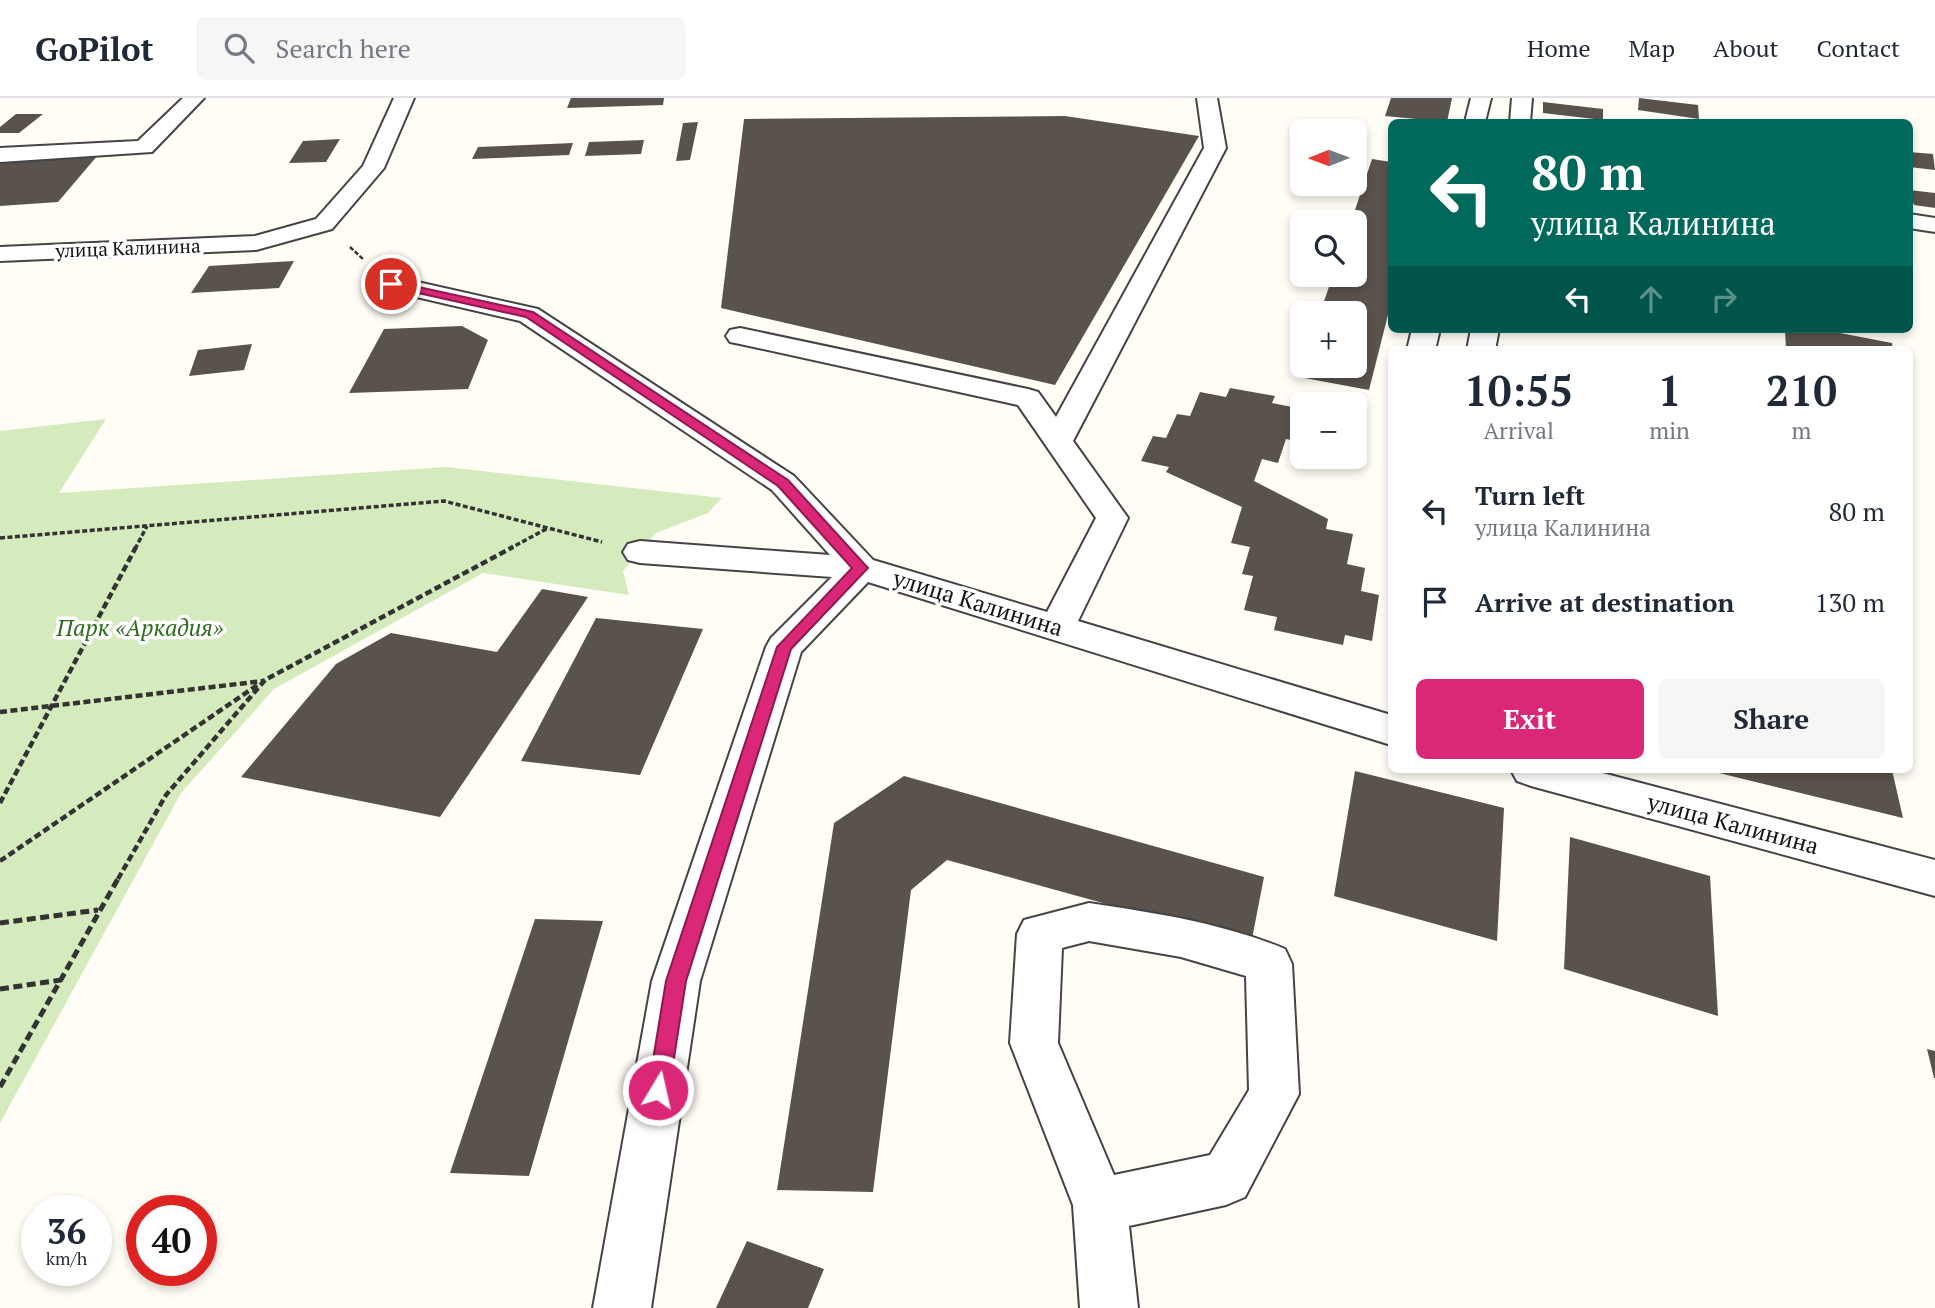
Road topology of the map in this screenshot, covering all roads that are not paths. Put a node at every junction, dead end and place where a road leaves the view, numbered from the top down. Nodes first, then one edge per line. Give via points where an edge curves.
1 (194, 98) edge
2 (404, 98) edge
3 (1208, 98) edge
4 (1481, 98) edge
5 (1522, 98) edge
6 (1476, 119) edge
7 (1520, 119) edge
8 (0, 155) edge
9 (1913, 222) edge
10 (1935, 225) edge
11 (0, 254) edge
12 (391, 284) road end
13 (740, 336) dead end
14 (1058, 441) junction
15 (640, 552) road end
16 (860, 568) junction
17 (1058, 627) junction
18 (1388, 729) edge
19 (1542, 773) edge
20 (1935, 878) edge
21 (1100, 1205) junction
22 (622, 1308) edge
23 (1109, 1308) edge

1 - 8 street via 144,147
2 - 11 street, улица Калинина via 373,168 324,224 256,243
3 - 14 street via 1215,148
4 - 6 street
5 - 7 street
9 - 10 street
12 - 16 street via 529,314 783,483
13 - 14 street via 1028,398
14 - 17 street via 1112,518
15 - 16 street, улица Калинина
16 - 17 street, улица Калинина
16 - 22 street via 784,647 676,981
17 - 18 street, улица Калинина
19 - 20 street, улица Калинина
21 - 21 street via 1034,1042 1040,934 1090,922 1181,937 1269,964 1275,1094 1226,1178
21 - 23 street

